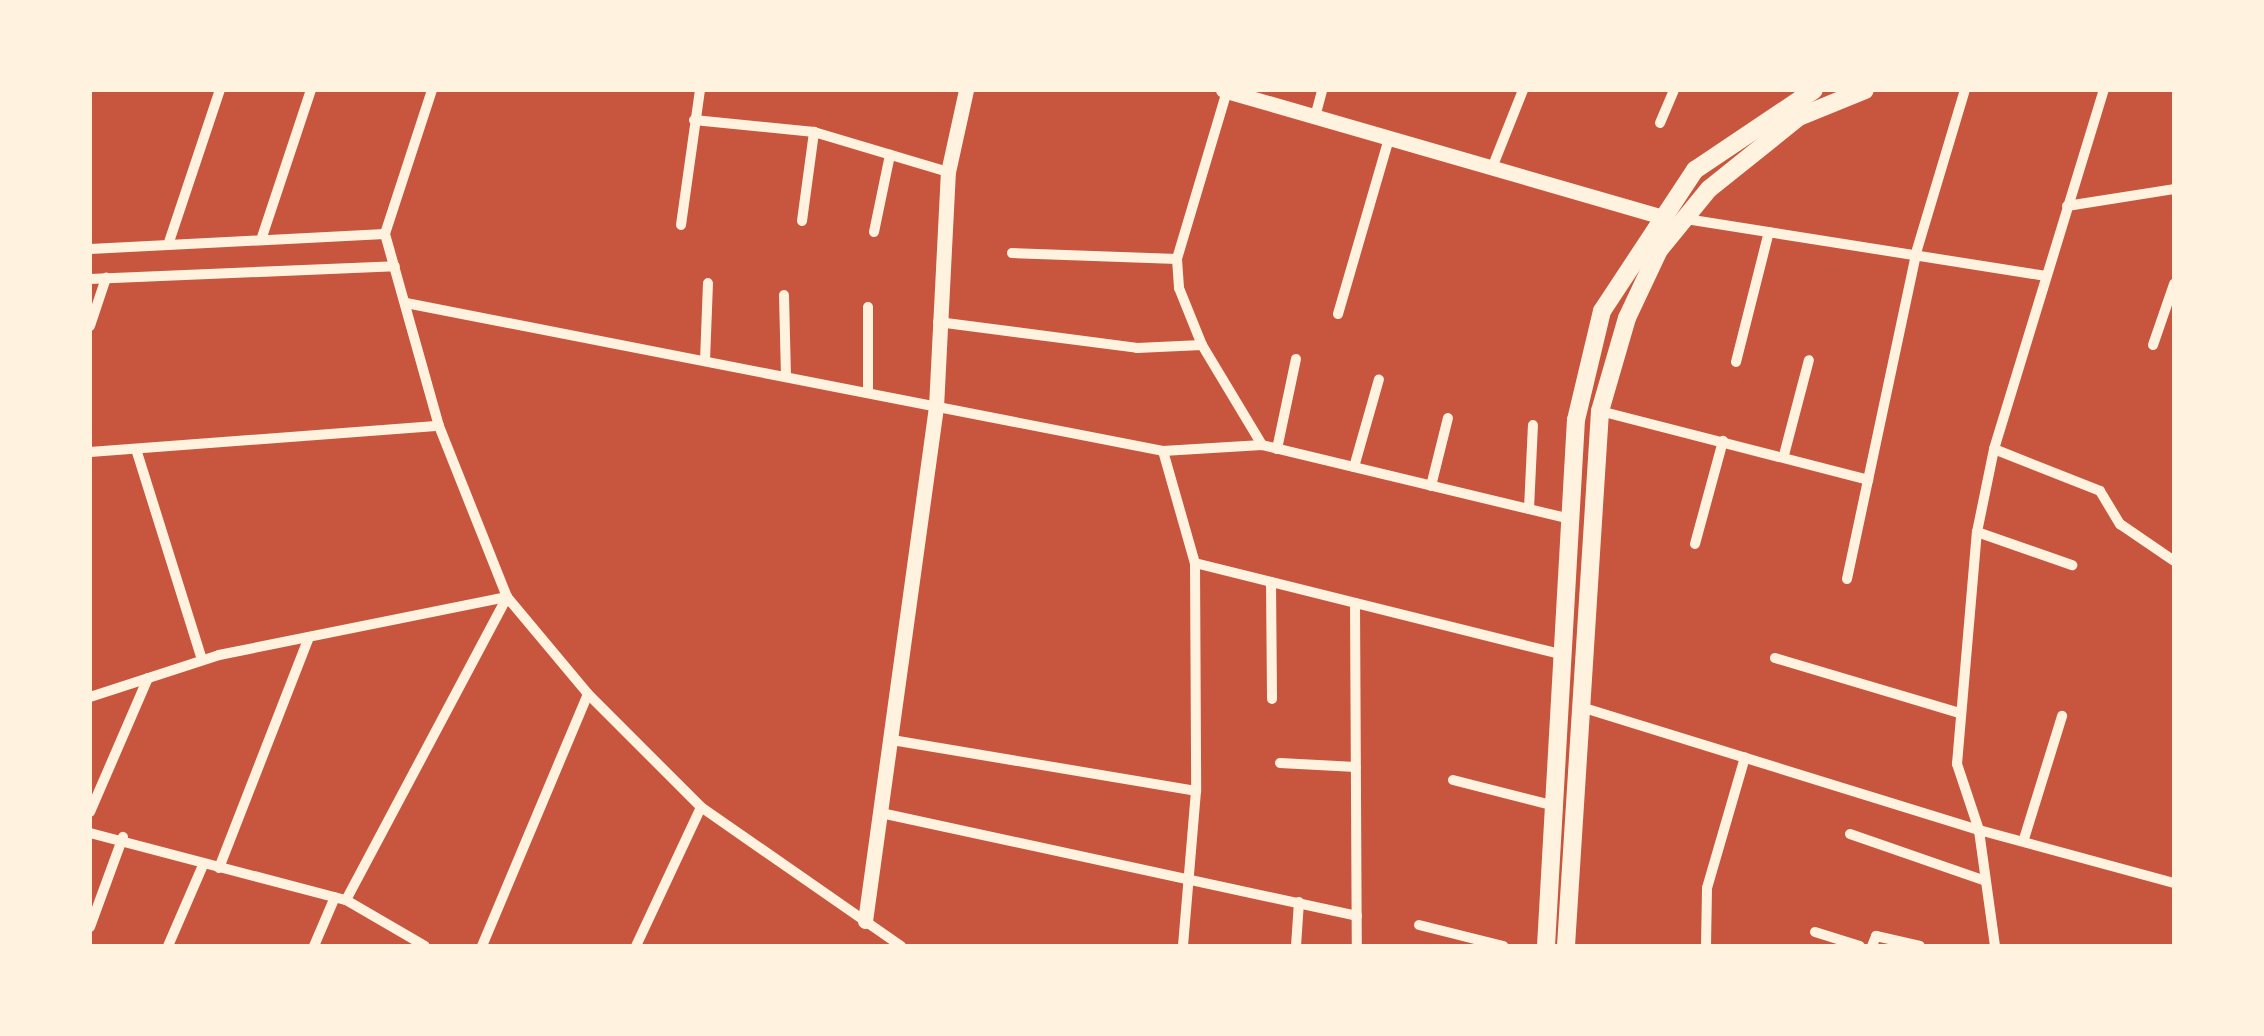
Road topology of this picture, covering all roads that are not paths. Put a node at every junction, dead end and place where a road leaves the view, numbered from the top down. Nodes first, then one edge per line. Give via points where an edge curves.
1 (220, 90) edge
2 (311, 90) edge
3 (432, 90) edge
4 (700, 90) edge
5 (966, 90) edge
6 (1322, 90) edge
7 (1523, 90) edge
8 (1674, 90) edge
9 (1814, 90) edge
10 (1864, 90) edge
11 (1966, 90) edge
12 (2104, 90) edge
13 (1225, 91) edge
14 (1315, 117) junction
15 (694, 120) junction
16 (1660, 122) dead end
17 (814, 132) junction
18 (1389, 138) junction
19 (890, 154) junction
20 (1492, 168) junction
21 (948, 172) junction
22 (2174, 189) edge
23 (2067, 206) junction
24 (1660, 216) junction
25 (1685, 218) junction
26 (802, 221) dead end
27 (680, 225) dead end
28 (874, 232) dead end
29 (1769, 232) junction
30 (385, 234) junction
31 (261, 240) junction
32 (168, 245) junction
33 (90, 249) edge
34 (1012, 254) dead end
35 (1916, 254) junction
36 (1177, 259) junction
37 (396, 266) junction
38 (2044, 276) junction
39 (106, 278) junction
40 (90, 279) edge
41 (708, 284) dead end
42 (2174, 284) edge
43 (784, 295) dead end
44 (406, 303) junction
45 (868, 307) dead end
46 (1338, 314) dead end
47 (938, 322) junction
48 (90, 326) edge
49 (1202, 345) junction
50 (2154, 345) dead end
51 (1296, 359) dead end
52 (1809, 360) dead end
53 (704, 361) junction
54 (1736, 362) dead end
55 (786, 377) junction
56 (1379, 380) dead end
57 (868, 393) junction
58 (936, 406) junction
59 (1600, 410) junction
60 (1448, 418) dead end
61 (1533, 425) dead end
62 (439, 426) junction
63 (1723, 441) junction
64 (1262, 445) junction
65 (136, 449) junction
66 (1277, 449) junction
67 (1994, 449) junction
68 (1163, 451) junction
69 (90, 452) edge
70 (1784, 455) junction
71 (1354, 467) junction
72 (1868, 480) junction
73 (1432, 486) junction
74 (1528, 510) junction
75 (1571, 520) junction
76 (1977, 532) junction
77 (1696, 544) dead end
78 (2174, 561) edge
79 (1195, 563) junction
80 (2072, 565) dead end
81 (1847, 579) dead end
82 (1271, 582) junction
83 (508, 597) junction
84 (1355, 603) junction
85 (310, 636) junction
86 (1563, 656) junction
87 (1775, 658) dead end
88 (202, 660) junction
89 (148, 678) junction
90 (588, 694) junction
91 (90, 696) edge
92 (1272, 699) dead end
93 (1581, 707) junction
94 (1960, 712) junction
95 (2062, 716) dead end
96 (892, 740) junction
97 (1745, 757) junction
98 (1280, 763) dead end
99 (1356, 767) junction
100 (1453, 780) dead end
101 (1196, 791) junction
102 (1554, 806) junction
103 (701, 807) junction
104 (90, 812) edge
105 (880, 813) junction
106 (1979, 830) junction
107 (90, 832) edge
108 (1850, 834) dead end
109 (123, 837) junction
110 (2024, 839) junction
111 (203, 864) junction
112 (219, 868) junction
113 (1186, 879) junction
114 (1983, 880) junction
115 (2174, 882) edge
116 (341, 898) junction
117 (1299, 902) junction
118 (1357, 916) junction
119 (865, 921) junction
120 (1419, 926) dead end
121 (90, 927) edge
122 (1815, 932) dead end
123 (168, 946) edge
124 (314, 946) edge
125 (424, 946) edge
126 (482, 946) edge
127 (636, 946) edge
128 (901, 946) edge
129 (1183, 946) edge
130 (1296, 946) edge
131 (1357, 946) edge
132 (1503, 946) edge
133 (1546, 946) edge
134 (1566, 946) edge
135 (1706, 946) edge
136 (1860, 946) edge
137 (1872, 946) edge
138 (1920, 946) edge
139 (1995, 946) edge

1 - 32 street
2 - 31 street
3 - 30 street
4 - 15 street
5 - 21 street
6 - 14 street
7 - 20 street
8 - 16 street
9 - 24 main road via 1694,170
10 - 25 main road via 1799,118 1708,189
11 - 35 street
12 - 23 street
13 - 14 street
13 - 36 street
14 - 18 street
15 - 17 street
15 - 27 street
17 - 19 street
17 - 26 street
18 - 20 street
18 - 46 street
19 - 21 street
19 - 28 street
20 - 24 street
21 - 47 street
22 - 23 street
23 - 38 street
24 - 75 main road via 1602,311 1576,420
25 - 29 street
25 - 59 main road via 1658,250 1626,318
29 - 35 street
29 - 54 street
30 - 31 street
30 - 37 street
31 - 32 street
32 - 33 street
34 - 36 street
35 - 38 street
35 - 72 street
36 - 49 street via 1179,288
37 - 39 street
37 - 44 street
38 - 67 street
39 - 40 street
39 - 48 street
41 - 53 street
42 - 50 street
43 - 55 street
44 - 53 street
44 - 62 street
45 - 57 street
47 - 49 street via 1137,348
47 - 58 street
49 - 64 street
51 - 66 street
52 - 70 street
53 - 55 street
55 - 57 street
56 - 71 street
57 - 58 street
58 - 68 street
58 - 96 street
59 - 63 street
59 - 93 main road
60 - 73 street
61 - 74 street
62 - 65 street
62 - 83 street
63 - 70 street
63 - 77 street
64 - 66 street
64 - 68 street
65 - 69 street
65 - 88 street
66 - 71 street
67 - 76 street
67 - 78 street via 2100,491 2120,524
68 - 79 street
70 - 72 street
71 - 73 street
72 - 81 street
73 - 74 street
74 - 75 street
75 - 86 main road
76 - 80 street
76 - 94 street
79 - 82 street
79 - 101 street
82 - 84 street
82 - 92 street
83 - 85 street
83 - 90 street
83 - 116 street
84 - 86 street
84 - 99 street
85 - 88 street
85 - 112 street
86 - 102 main road
87 - 94 street
88 - 89 street
89 - 91 street
89 - 104 street
90 - 103 street
90 - 126 street
93 - 97 street
93 - 134 main road
94 - 106 street via 1957,764
95 - 110 street
96 - 101 street
96 - 105 street
97 - 106 street
97 - 135 street via 1706,888
98 - 99 street
99 - 118 street
100 - 102 street
101 - 113 street
102 - 133 main road
103 - 119 street
103 - 127 street
105 - 113 street
105 - 119 street
106 - 110 street
106 - 114 street
107 - 109 street
108 - 114 street
109 - 111 street
109 - 121 street
110 - 115 street
111 - 112 street
111 - 123 street
112 - 116 street
113 - 117 street
113 - 129 street
114 - 139 street
116 - 124 street
116 - 125 street
117 - 118 street
117 - 130 street
118 - 131 street
119 - 128 street
120 - 132 street
122 - 136 street
137 - 138 street via 1876,936

